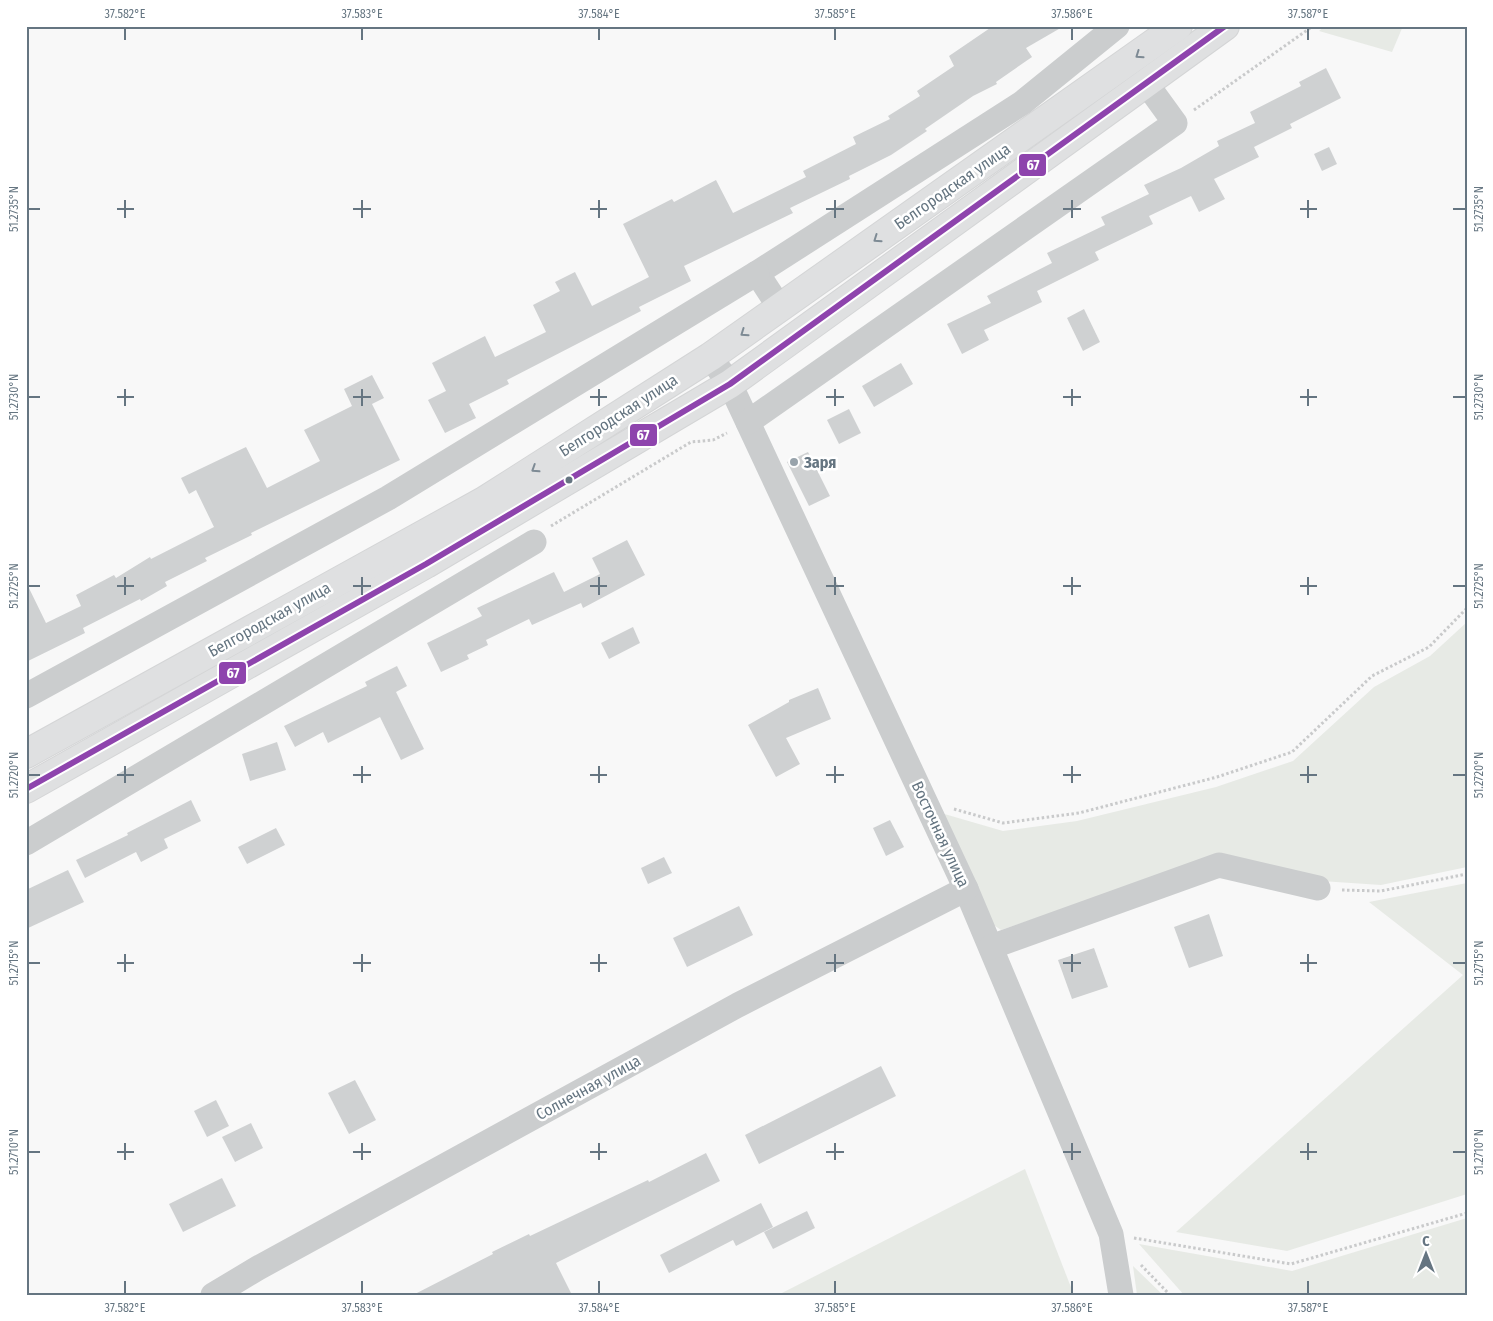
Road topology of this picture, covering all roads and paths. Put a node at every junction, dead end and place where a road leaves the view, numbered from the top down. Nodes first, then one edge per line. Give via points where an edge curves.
1 (1116, 26) edge
2 (1225, 26) edge
3 (1313, 26) edge
4 (1172, 28) edge
5 (1146, 83) junction
6 (1175, 123) junction
7 (757, 273) junction
8 (780, 308) junction
9 (710, 357) junction
10 (730, 384) junction
11 (748, 422) junction
12 (534, 542) joint
13 (1467, 608) edge
14 (26, 696) edge
15 (26, 754) edge
16 (26, 789) edge
17 (925, 800) junction
18 (26, 843) edge
19 (1467, 874) edge
20 (1318, 888) joint
21 (966, 889) junction
22 (991, 947) junction
23 (1467, 1213) edge
24 (1111, 1234) junction
25 (213, 1295) edge
26 (1121, 1295) edge

1 - 7 street via 1022,103
2 - 5 main road, Белгородская улица
3 - 6 path
4 -> 8 main road, Белгородская улица
5 - 6 street
5 - 10 main road, Белгородская улица
6 - 11 street
7 - 8 street
7 - 14 street via 388,498
8 -> 9 main road, Белгородская улица
9 - 10 street, Восточная улица
9 -> 15 main road, Белгородская улица via 484,501
10 - 11 street, Восточная улица
10 - 16 main road, Белгородская улица via 426,564
11 - 12 path via 713,440 691,442 548,528
11 - 17 street, Восточная улица
12 - 18 street
13 - 17 path via 1429,648 1372,676 1292,752 1217,777 1079,813 1003,823
17 - 21 street, Восточная улица
19 - 20 path via 1380,892
20 - 22 street via 1219,865
21 - 22 street, Восточная улица
21 - 25 street, Солнечная улица via 738,1005
22 - 24 street, Восточная улица
23 - 24 path via 1291,1264
24 - 26 street, Восточная улица

